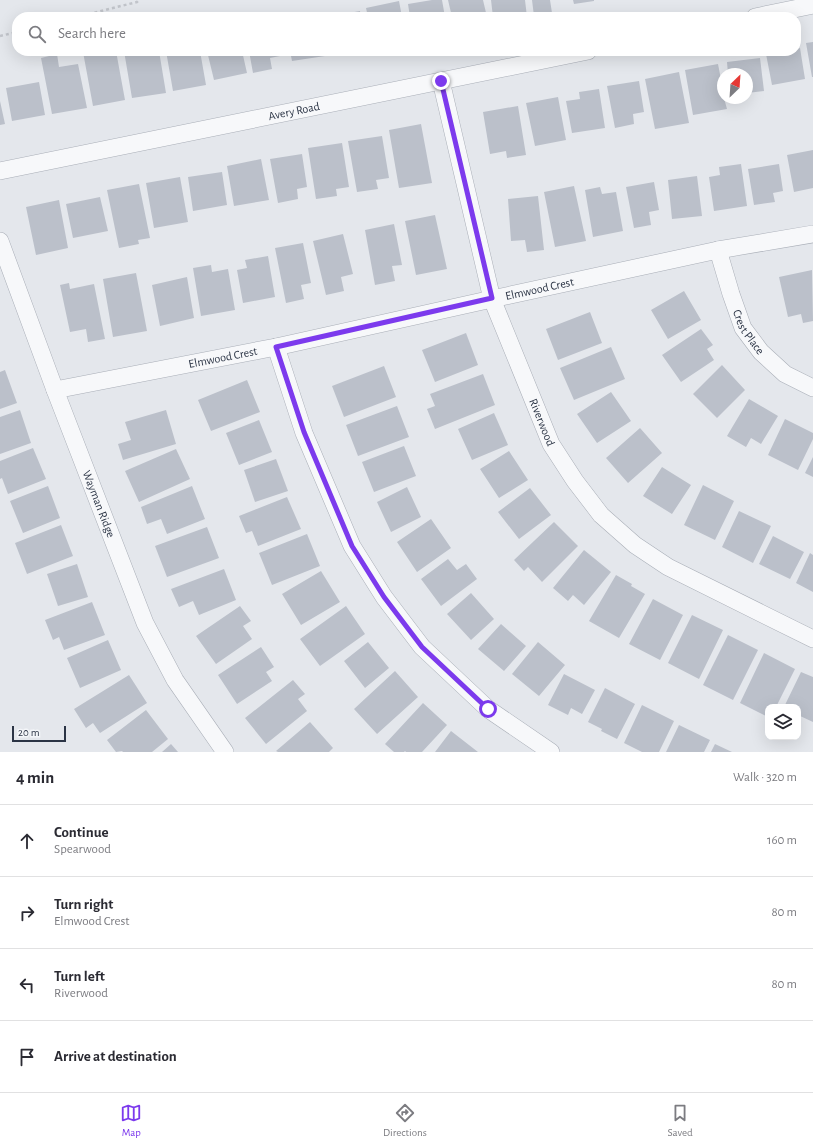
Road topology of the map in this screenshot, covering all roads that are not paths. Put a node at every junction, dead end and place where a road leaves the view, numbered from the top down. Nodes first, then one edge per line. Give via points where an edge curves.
1 (813, 5) edge
2 (779, 12) edge
3 (564, 56) edge
4 (441, 81) junction
5 (0, 171) edge
6 (813, 234) edge
7 (0, 241) edge
8 (718, 250) junction
9 (492, 298) junction
10 (276, 347) junction
11 (813, 388) edge
12 (55, 390) junction
13 (813, 639) edge
14 (225, 752) edge
15 (551, 752) edge

1 - 2 street
3 - 4 street, Avery Road
4 - 5 street, Avery Road
4 - 9 street, Riverwood
6 - 8 street, Elmwood Crest
7 - 12 street, Wayman Ridge
8 - 9 street, Elmwood Crest
8 - 11 street, Crest Place via 742,328 761,352 785,374
9 - 10 street, Elmwood Crest
9 - 13 street, Riverwood via 551,444 601,515 635,545 668,567
10 - 12 street, Elmwood Crest
10 - 15 street via 304,432 352,546 384,597 422,647 488,709
12 - 14 street, Wayman Ridge via 145,623 175,680

